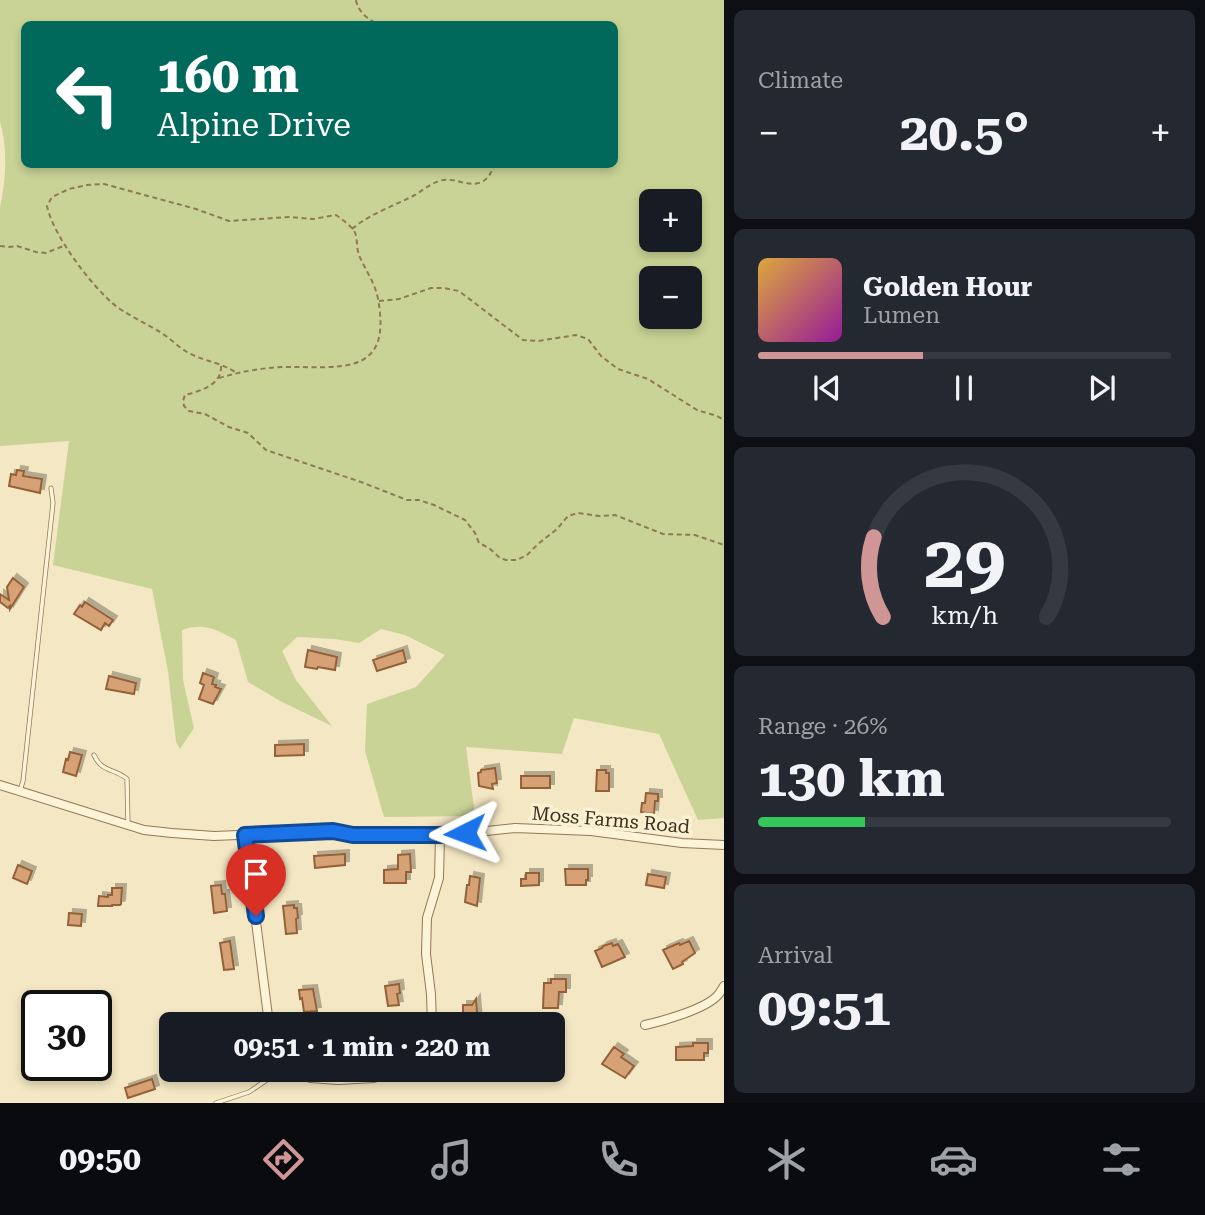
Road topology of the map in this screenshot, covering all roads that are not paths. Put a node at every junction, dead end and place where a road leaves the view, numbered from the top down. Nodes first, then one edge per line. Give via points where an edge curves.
1 (51, 488) dead end
2 (94, 755) dead end
3 (0, 785) edge
4 (20, 792) junction
5 (128, 825) junction
6 (245, 835) junction
7 (440, 835) junction
8 (724, 845) edge
9 (724, 986) edge
10 (267, 1012) edge
11 (432, 1012) edge
12 (645, 1025) dead end
13 (264, 1082) edge
14 (216, 1103) edge

1 - 4 lane via 52,516
2 - 5 lane via 98,764 127,779
3 - 4 street, Moss Farms Road
4 - 5 street, Moss Farms Road
5 - 6 street, Moss Farms Road via 182,834
6 - 7 street, Moss Farms Road via 333,831
6 - 10 street
7 - 8 street, Moss Farms Road via 516,828
7 - 11 street via 439,878 427,918
9 - 12 street via 716,997 691,1010
13 - 14 lane

